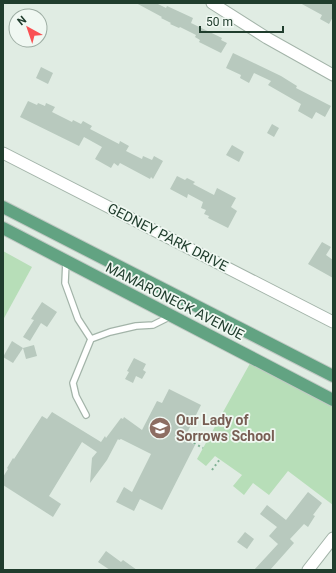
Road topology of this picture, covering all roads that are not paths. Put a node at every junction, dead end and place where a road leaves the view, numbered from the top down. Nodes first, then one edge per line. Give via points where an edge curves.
1 (212, 3) edge
2 (333, 75) edge
3 (3, 153) edge
4 (3, 207) edge
5 (3, 228) edge
6 (66, 261) junction
7 (172, 316) junction
8 (333, 322) edge
9 (91, 338) junction
10 (333, 376) edge
11 (333, 400) edge
12 (86, 415) dead end
13 (331, 545) edge
14 (308, 570) edge

1 - 2 street via 266,38
3 - 8 street, GEDNEY PARK DRIVE
4 - 10 main road, MAMARONECK AVENUE
5 - 6 main road, MAMARONECK AVENUE
6 - 7 main road, MAMARONECK AVENUE
6 - 9 lane via 65,283 78,319
7 - 9 lane via 153,325 136,326
7 - 11 main road, MAMARONECK AVENUE
9 - 12 lane via 73,383 76,396
13 - 14 street

